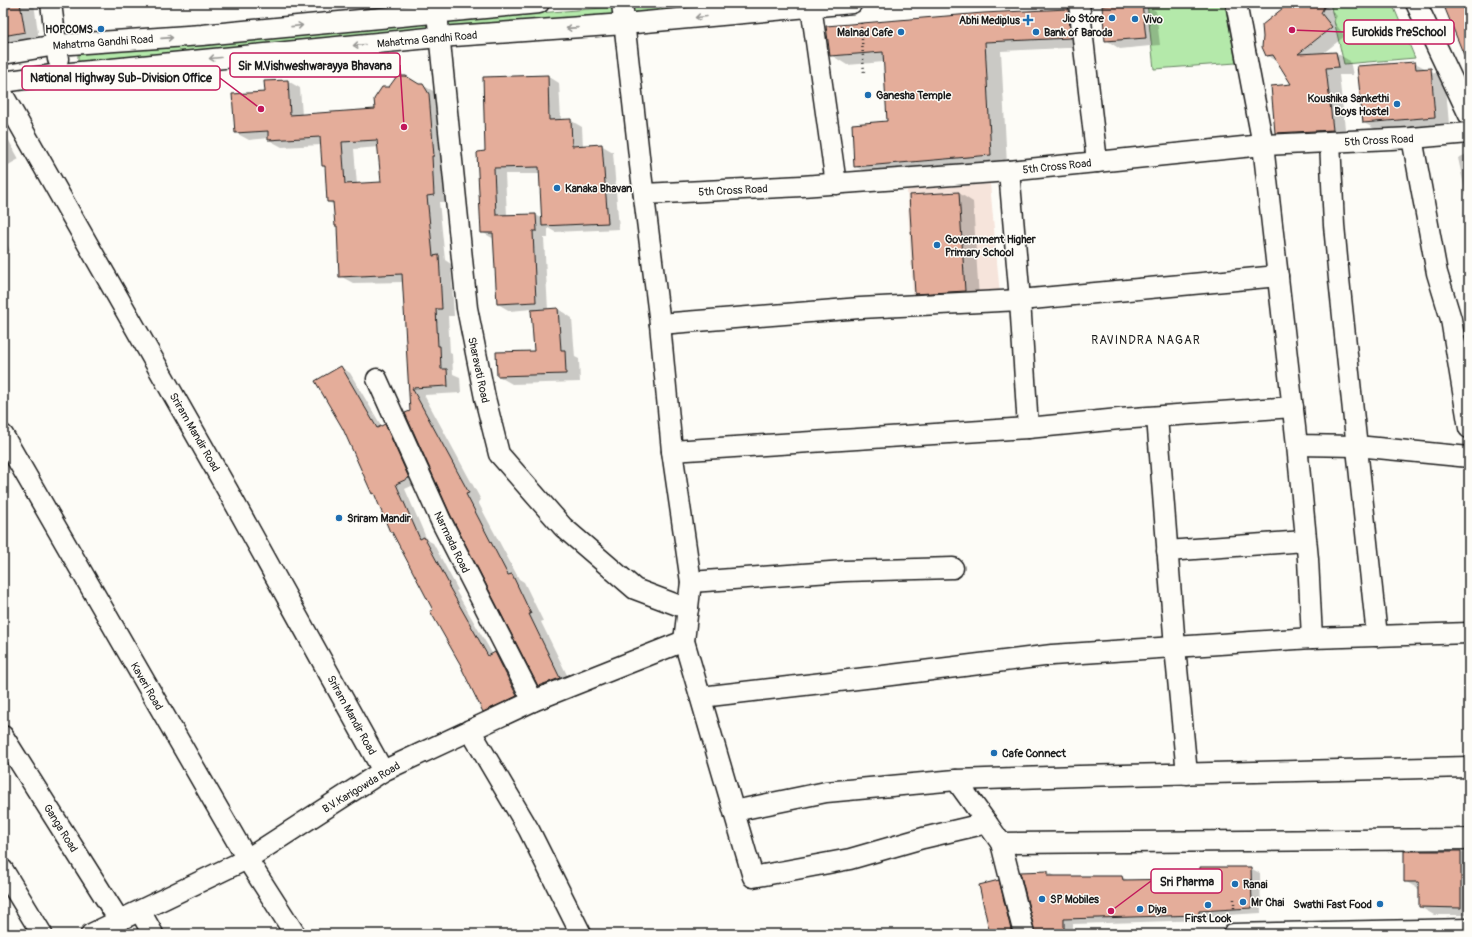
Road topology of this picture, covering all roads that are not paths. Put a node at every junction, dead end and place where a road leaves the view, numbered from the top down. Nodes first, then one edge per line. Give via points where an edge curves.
1 (51, 3) edge
2 (539, 3) edge
3 (622, 3) edge
4 (852, 3) edge
5 (1079, 3) edge
6 (1236, 3) edge
7 (1416, 3) edge
8 (811, 6) junction
9 (437, 7) edge
10 (624, 24) junction
11 (439, 37) junction
12 (56, 45) junction
13 (3, 54) edge
14 (60, 74) junction
15 (3, 82) edge
16 (3, 95) edge
17 (1469, 114) edge
18 (1469, 133) edge
19 (1412, 138) junction
20 (1330, 142) junction
21 (1263, 145) junction
22 (1097, 162) junction
23 (1009, 171) junction
24 (836, 184) junction
25 (644, 194) junction
26 (1278, 276) junction
27 (1020, 300) junction
28 (660, 324) junction
29 (377, 379) dead end
30 (1293, 407) junction
31 (1158, 417) junction
32 (1028, 428) junction
33 (1469, 428) edge
34 (3, 435) edge
35 (1297, 445) junction
36 (1357, 446) junction
37 (672, 451) junction
38 (1469, 457) edge
39 (1305, 541) junction
40 (1168, 551) junction
41 (953, 568) dead end
42 (691, 582) junction
43 (688, 609) junction
44 (1469, 633) edge
45 (1377, 636) junction
46 (1312, 638) junction
47 (684, 641) junction
48 (1175, 647) junction
49 (701, 697) junction
50 (533, 701) junction
51 (470, 730) junction
52 (3, 736) edge
53 (1469, 767) edge
54 (383, 771) junction
55 (1187, 774) junction
56 (956, 780) junction
57 (734, 811) junction
58 (987, 823) junction
59 (1469, 839) edge
60 (1001, 844) junction
61 (246, 859) junction
62 (3, 870) edge
63 (140, 911) junction
64 (119, 920) junction
65 (1469, 930) edge
66 (42, 934) edge
67 (91, 934) edge
68 (153, 934) edge
69 (295, 934) edge
70 (581, 934) edge
71 (1024, 934) edge
72 (1233, 934) edge

1 - 12 street
2 - 9 street, Mahatma Gandhi Road
3 - 10 street
4 - 8 street, Mahatma Gandhi Road
5 - 22 street
6 - 21 street
7 - 17 street
8 -> 10 street, Mahatma Gandhi Road
8 - 24 street
9 - 11 street, Sharavati Road
12 -> 9 street, Mahatma Gandhi Road via 202,35
10 -> 11 street, Mahatma Gandhi Road
10 - 25 street
11 -> 14 street, Mahatma Gandhi Road
11 - 43 street, Sharavati Road via 467,308 484,398 499,454 563,527 634,589
12 - 13 street, Mahatma Gandhi Road
12 - 14 street
14 - 15 street, Mahatma Gandhi Road
16 - 54 street, Sriram Mandir Road via 228,491
18 - 19 street, 5th Cross Road
19 - 20 street, 5th Cross Road
19 - 33 street via 1436,273 1451,319
20 - 21 street, 5th Cross Road
20 - 36 street via 1334,225
21 - 22 street, 5th Cross Road
21 - 26 street
22 - 23 street, 5th Cross Road
23 - 24 street, 5th Cross Road
23 - 27 street
24 - 25 street, 5th Cross Road
25 - 28 street
26 - 27 street
26 - 30 street
27 - 28 street via 860,308
27 - 32 street
28 - 37 street
29 - 50 street, Narmada Road via 441,521
30 - 31 street
30 - 35 street
31 - 32 street
31 - 40 street
32 - 37 street
34 - 61 street, Kaveri Road
35 - 36 street
35 - 39 street
36 - 38 street
36 - 45 street
37 - 42 street
39 - 40 street
39 - 46 street
40 - 48 street
41 - 42 street via 844,571
42 - 43 street
43 - 47 street
44 - 45 street
45 - 46 street
46 - 48 street
47 - 49 street
47 - 50 street, B.V.Karigowda Road
48 - 49 street via 1052,655
48 - 55 street
49 - 57 street
50 - 51 street, B.V.Karigowda Road
51 - 54 street, B.V.Karigowda Road
51 - 70 street via 529,830
52 - 64 street, Ganga Road
53 - 55 street
54 - 61 street, B.V.Karigowda Road
55 - 56 street
56 - 57 street via 826,792
56 - 58 street
57 - 58 street via 753,877 850,858
58 - 60 street
59 - 60 street
60 - 71 street
61 - 63 street, B.V.Karigowda Road
61 - 69 street, Kaveri Road
62 - 66 street
63 - 64 street, B.V.Karigowda Road
63 - 68 street
64 - 67 street, B.V.Karigowda Road
65 - 72 street

